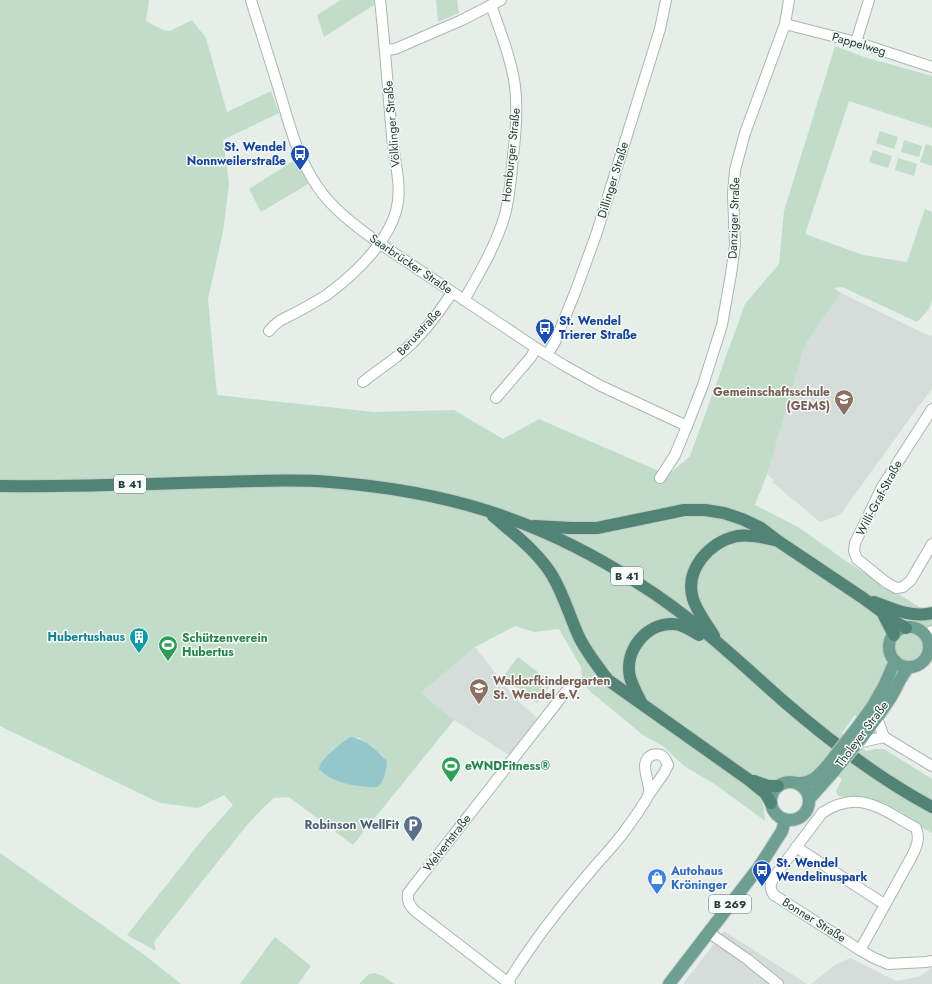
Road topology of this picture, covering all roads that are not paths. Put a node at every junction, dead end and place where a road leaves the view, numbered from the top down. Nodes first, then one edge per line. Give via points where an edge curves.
1 (251, 0) edge
2 (380, 0) edge
3 (501, 0) edge
4 (666, 0) edge
5 (789, 0) edge
6 (869, 0) edge
7 (491, 5) junction
8 (785, 24) junction
9 (856, 42) junction
10 (385, 50) junction
11 (932, 67) edge
12 (379, 243) junction
13 (452, 293) junction
14 (464, 300) junction
15 (270, 331) dead end
16 (536, 348) junction
17 (547, 355) junction
18 (363, 382) dead end
19 (496, 398) dead end
20 (932, 409) edge
21 (687, 426) junction
22 (660, 478) dead end
23 (0, 486) edge
24 (488, 511) junction
25 (524, 525) junction
26 (778, 541) junction
27 (932, 544) edge
28 (863, 598) junction
29 (882, 613) junction
30 (932, 613) edge
31 (906, 628) junction
32 (929, 634) edge
33 (894, 635) junction
34 (721, 646) junction
35 (895, 661) junction
36 (910, 667) junction
37 (571, 685) dead end
38 (642, 704) junction
39 (877, 718) junction
40 (859, 736) junction
41 (884, 737) junction
42 (932, 766) edge
43 (830, 769) junction
44 (749, 780) junction
45 (799, 784) junction
46 (778, 786) junction
47 (648, 796) dead end
48 (810, 798) junction
49 (771, 803) junction
50 (932, 807) edge
51 (785, 820) junction
52 (796, 847) junction
53 (884, 904) junction
54 (708, 932) junction
55 (860, 950) junction
56 (932, 960) edge
57 (509, 983) edge
58 (669, 984) edge
59 (778, 984) edge

1 - 12 street, Saarbrücker Straße via 292,135 304,164 331,203
2 - 10 street, Völklinger Straße
3 - 7 street
4 - 17 street, Dillinger Straße via 660,29 596,235 555,342
5 - 8 street, Danziger Straße
6 - 9 street
7 - 10 street via 396,49
7 - 14 street, Homburger Straße via 508,52 515,86 517,113 514,148 504,219 491,250
8 - 9 street, Pappelweg
8 - 21 street, Danziger Straße via 745,133 735,170 735,245 732,274 723,317
9 - 11 street, Pappelweg
10 - 12 street, Völklinger Straße via 399,193 392,224
12 - 13 street, Saarbrücker Straße
12 - 15 street, Völklinger Straße via 370,256 326,296 278,322
13 - 14 street, Saarbrücker Straße
13 - 18 street, Berusstraße via 419,336
14 - 16 street, Saarbrücker Straße
16 - 17 street, Saarbrücker Straße
16 - 19 street
17 - 21 street, Saarbrücker Straße via 602,386
20 - 27 street, Willi-Graf-Straße via 882,487 855,543 854,551 858,559 886,583 896,588 903,587 911,580
21 - 22 street, Danziger Straße via 675,454
23 - 24 highway, B 41 via 328,482 413,493
24 - 25 highway, B 41
24 - 38 highway via 534,553 551,574 580,639 608,680
25 - 26 highway via 597,528 684,510 705,510 742,519 761,528
25 - 34 highway, B 41 via 591,555 642,585
26 - 28 highway
26 - 34 highway via 757,536 739,536 725,540 712,548 697,564 691,588 693,599
28 - 29 highway
28 - 30 highway via 908,614
29 - 31 highway
29 - 33 highway
31 - 32 main road
31 - 33 main road
32 - 36 main road via 928,654 921,664
33 - 35 main road via 890,641 890,648
34 - 38 highway via 674,624 647,632 632,650 629,663 630,676
34 - 50 highway, B 41 via 815,728 875,772
35 - 36 main road via 901,666
35 - 40 main road, Tholeyer Straße
36 - 39 main road, Tholeyer Straße via 901,676
37 - 57 street, Welvertstraße via 408,893 407,900 415,911
38 - 44 highway
39 - 40 main road, Tholeyer Straße
39 - 41 street
40 - 41 street
40 - 43 main road, Tholeyer Straße, bridge
41 - 42 street
43 - 45 main road, Tholeyer Straße via 805,784
43 - 48 main road, Tholeyer Straße
44 - 46 highway via 768,786
44 - 49 highway via 766,793
45 - 46 main road via 788,782
45 - 48 main road via 808,792
46 - 49 main road via 771,797
47 - 57 street, Welvertstraße via 617,842 544,930
48 - 51 main road via 808,811 803,816 792,821
49 - 51 main road via 774,812
51 - 54 main road, B 269 via 782,831 759,867
52 - 53 street
52 - 53 street, Bonner Straße via 822,813 844,802 859,801 870,804 916,828 919,834 918,844
52 - 55 street, Bonner Straße via 770,884 774,895
53 - 55 street, Bonner Straße
54 - 58 main road, B 269
54 - 59 street
55 - 56 street, Bonner Straße via 888,964

